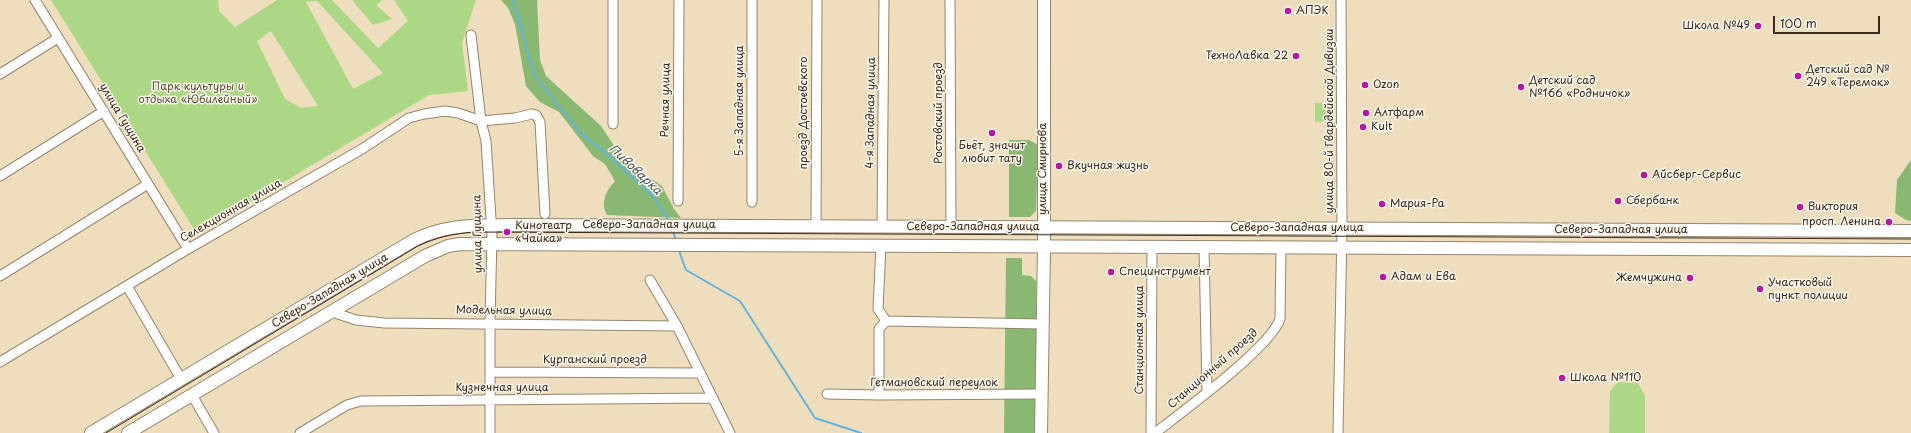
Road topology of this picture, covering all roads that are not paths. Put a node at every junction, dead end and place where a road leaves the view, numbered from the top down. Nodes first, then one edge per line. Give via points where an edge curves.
1 (35, 0) edge
2 (613, 0) edge
3 (679, 0) edge
4 (752, 0) edge
5 (817, 0) edge
6 (884, 0) edge
7 (950, 0) edge
8 (1044, 0) edge
9 (1341, 0) edge
10 (471, 35) dead end
11 (58, 38) junction
12 (0, 74) edge
13 (104, 111) junction
14 (481, 121) junction
15 (612, 124) dead end
16 (0, 176) edge
17 (148, 184) junction
18 (678, 201) dead end
19 (752, 202) dead end
20 (545, 214) dead end
21 (490, 225) junction
22 (816, 226) junction
23 (882, 226) junction
24 (951, 227) junction
25 (1043, 227) junction
26 (1342, 228) junction
27 (1911, 231) edge
28 (492, 244) junction
29 (881, 246) junction
30 (1044, 246) junction
31 (1152, 246) junction
32 (1204, 246) junction
33 (1281, 247) junction
34 (1342, 248) junction
35 (188, 249) junction
36 (1911, 250) edge
37 (0, 276) edge
38 (650, 280) dead end
39 (127, 286) junction
40 (332, 312) junction
41 (886, 321) junction
42 (490, 323) junction
43 (1042, 324) junction
44 (677, 326) junction
45 (0, 362) edge
46 (490, 372) junction
47 (699, 373) junction
48 (181, 379) junction
49 (1207, 393) junction
50 (827, 394) dead end
51 (1041, 394) junction
52 (192, 395) junction
53 (879, 395) junction
54 (713, 398) junction
55 (490, 400) junction
56 (91, 433) edge
57 (128, 433) edge
58 (214, 433) edge
59 (300, 433) edge
60 (490, 433) edge
61 (730, 433) edge
62 (1041, 433) edge
63 (1151, 433) edge
64 (1155, 433) edge
65 (1338, 433) edge

1 - 11 street, улица Гущина
2 - 15 street
3 - 18 street, Речная улица
4 - 19 street, 5-я Западная улица
5 - 22 street, проезд Достоевского
6 - 23 street, 4-я Западная улица
7 - 24 street, Ростовский проезд
8 - 25 main road, улица Смирнова
9 - 26 street, улица 80-й Гвардейской Дивизии
10 - 14 street, улица Гущина
11 - 12 street
11 - 13 street, улица Гущина
13 - 16 street
13 - 17 street, улица Гущина
14 - 20 street via 532,114 536,116 540,122
14 - 21 street, улица Гущина via 486,141
14 - 35 street, Селекционная улица via 445,110 409,118
17 - 35 street, улица Гущина
17 - 37 street
21 - 22 main road, Северо-Западная улица
21 - 28 street, улица Гущина
21 - 48 main road, Северо-Западная улица via 454,226 426,234
22 - 23 main road, Северо-Западная улица
23 - 24 main road, Северо-Западная улица
24 - 25 main road, Северо-Западная улица
25 - 26 main road, Северо-Западная улица
25 - 30 main road, улица Смирнова
26 - 27 main road, Северо-Западная улица
26 - 34 street, улица 80-й Гвардейской Дивизии
28 - 29 main road, Северо-Западная улица
28 - 40 main road, Северо-Западная улица via 460,244 436,250
28 - 42 street, улица Гущина
29 - 30 main road, Северо-Западная улица
29 - 41 street via 878,309
30 - 31 main road, Северо-Западная улица
30 - 43 main road, улица Смирнова
31 - 32 main road, Северо-Западная улица
31 - 63 street, Станционная улица
32 - 33 main road, Северо-Западная улица
32 - 49 street
33 - 34 main road, Северо-Западная улица
33 - 49 street, Станционный проезд via 1280,319 1277,327 1259,347
34 - 36 main road, Северо-Западная улица
34 - 65 street, улица 80-й Гвардейской Дивизии
35 - 39 street, Селекционная улица
38 - 44 street
39 - 45 street, Селекционная улица
39 - 48 street
40 - 42 street, Модельная улица via 356,320 384,322
40 - 52 main road, Северо-Западная улица
41 - 43 street
41 - 53 street via 879,329
42 - 44 street, Модельная улица
42 - 46 street, улица Гущина
43 - 51 main road, улица Смирнова
44 - 47 street
46 - 47 street, Курганский проезд
46 - 55 street, улица Гущина
47 - 54 street
48 - 56 main road, Северо-Западная улица
49 - 64 street, Станционный проезд
50 - 53 street, Гетмановский переулок
51 - 53 street, Гетмановский переулок
51 - 62 main road, улица Смирнова
52 - 57 main road, Северо-Западная улица
52 - 58 street
54 - 55 street, Кузнечная улица
54 - 61 street
55 - 59 street, Кузнечная улица via 361,401 347,405
55 - 60 street, улица Гущина

